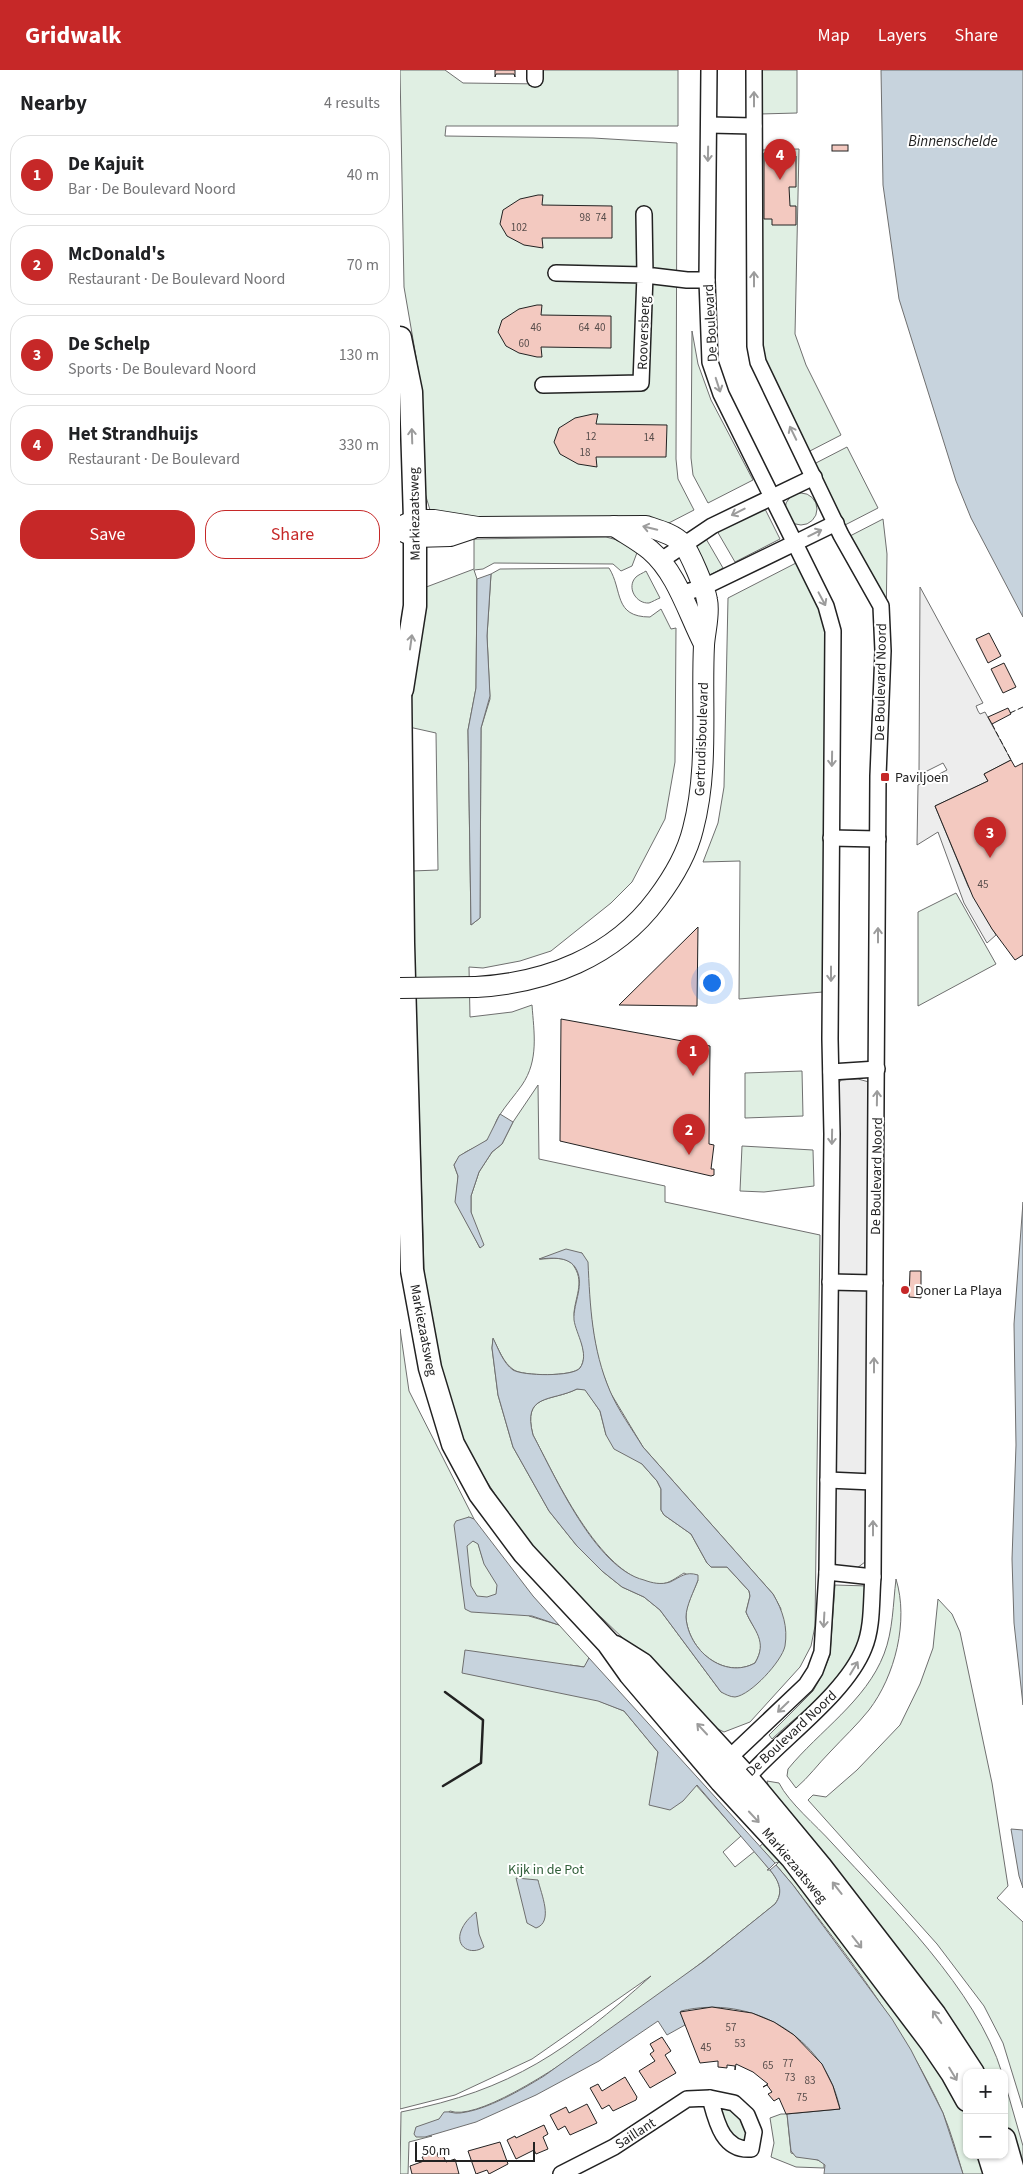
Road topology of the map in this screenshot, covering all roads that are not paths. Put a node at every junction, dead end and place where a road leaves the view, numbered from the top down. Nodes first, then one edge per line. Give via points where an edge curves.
1 (709, 70) edge
2 (754, 70) edge
3 (709, 125) junction
4 (754, 126) junction
5 (644, 214) dead end
6 (556, 273) dead end
7 (645, 275) junction
8 (707, 280) junction
9 (400, 338) edge
10 (543, 385) dead end
11 (814, 477) junction
12 (772, 496) junction
13 (614, 526) junction
14 (408, 528) edge
15 (838, 529) junction
16 (683, 544) junction
17 (797, 549) junction
18 (660, 560) junction
19 (704, 587) junction
20 (680, 594) junction
21 (704, 644) junction
22 (401, 685) edge
23 (832, 838) junction
24 (878, 838) junction
25 (400, 988) edge
26 (877, 1070) junction
27 (831, 1072) junction
28 (830, 1282) junction
29 (874, 1283) junction
30 (828, 1480) junction
31 (873, 1482) junction
32 (827, 1572) junction
33 (873, 1577) junction
34 (608, 1643) junction
35 (729, 1758) junction
36 (747, 1778) junction
37 (721, 1781) junction
38 (970, 2069) edge
39 (963, 2093) edge
40 (710, 2098) dead end
41 (1008, 2153) edge
42 (991, 2159) edge
43 (561, 2174) edge
44 (995, 2174) edge
45 (1014, 2174) edge

1 - 3 street, De Boulevard
4 -> 2 street
3 - 4 street
3 -> 8 street, De Boulevard
11 -> 4 street via 758,362 755,346
5 - 7 street, Rooversberg
6 - 7 street
7 - 8 street
7 - 10 street, Rooversberg via 641,384
8 -> 12 street, De Boulevard via 710,362 721,394
14 -> 9 main road, Markiezaatsweg via 411,392
11 - 12 street
11 - 15 street
12 -> 16 street
12 - 17 street, De Boulevard
13 - 14 street via 478,527 450,536
16 -> 13 street via 665,532 646,526
13 - 18 street, Gertrudisboulevard
22 -> 14 main road, Markiezaatsweg via 415,606
17 -> 15 street
15 - 24 street, De Boulevard Noord via 881,606 884,651
16 - 18 street
16 - 19 street, Gertrudisboulevard
17 - 19 street
17 -> 23 street, De Boulevard Noord via 826,606 833,631
18 - 20 street, Gertrudisboulevard
19 - 20 street
19 - 21 street, Gertrudisboulevard via 708,602
20 - 21 street, Gertrudisboulevard
21 - 25 street, Gertrudisboulevard, bridge via 702,786 693,831 678,866 656,900 630,928 596,954 569,968 521,982 476,987
22 - 34 main road, Markiezaatsweg via 403,943 412,1270 430,1368 453,1444 480,1494 524,1554
23 - 24 street
23 -> 27 street, De Boulevard Noord
26 -> 24 street, De Boulevard Noord
26 - 27 street
29 -> 26 street, De Boulevard Noord
27 -> 28 street, De Boulevard Noord
28 - 29 street
28 - 30 street, De Boulevard Noord
31 -> 29 street, De Boulevard Noord
30 - 31 street
30 - 32 street, De Boulevard Noord
33 -> 31 street, De Boulevard Noord
32 - 33 street
32 -> 35 street, De Boulevard Noord via 822,1652 815,1671 806,1685
36 -> 33 street, De Boulevard Noord via 836,1691 856,1664 869,1634
35 -> 34 main road, Markiezaatsweg via 642,1664
34 - 37 main road, Markiezaatsweg via 630,1674
35 - 36 main road, Markiezaatsweg
35 - 37 street, De Boulevard Noord
36 - 37 street, De Boulevard Noord
38 -> 36 main road, Markiezaatsweg via 935,2015 820,1866
37 -> 39 main road, Markiezaatsweg via 792,1858 861,1947 952,2072
40 - 43 street, Saillant via 687,2099 614,2147
41 - 45 main road
42 - 44 main road

